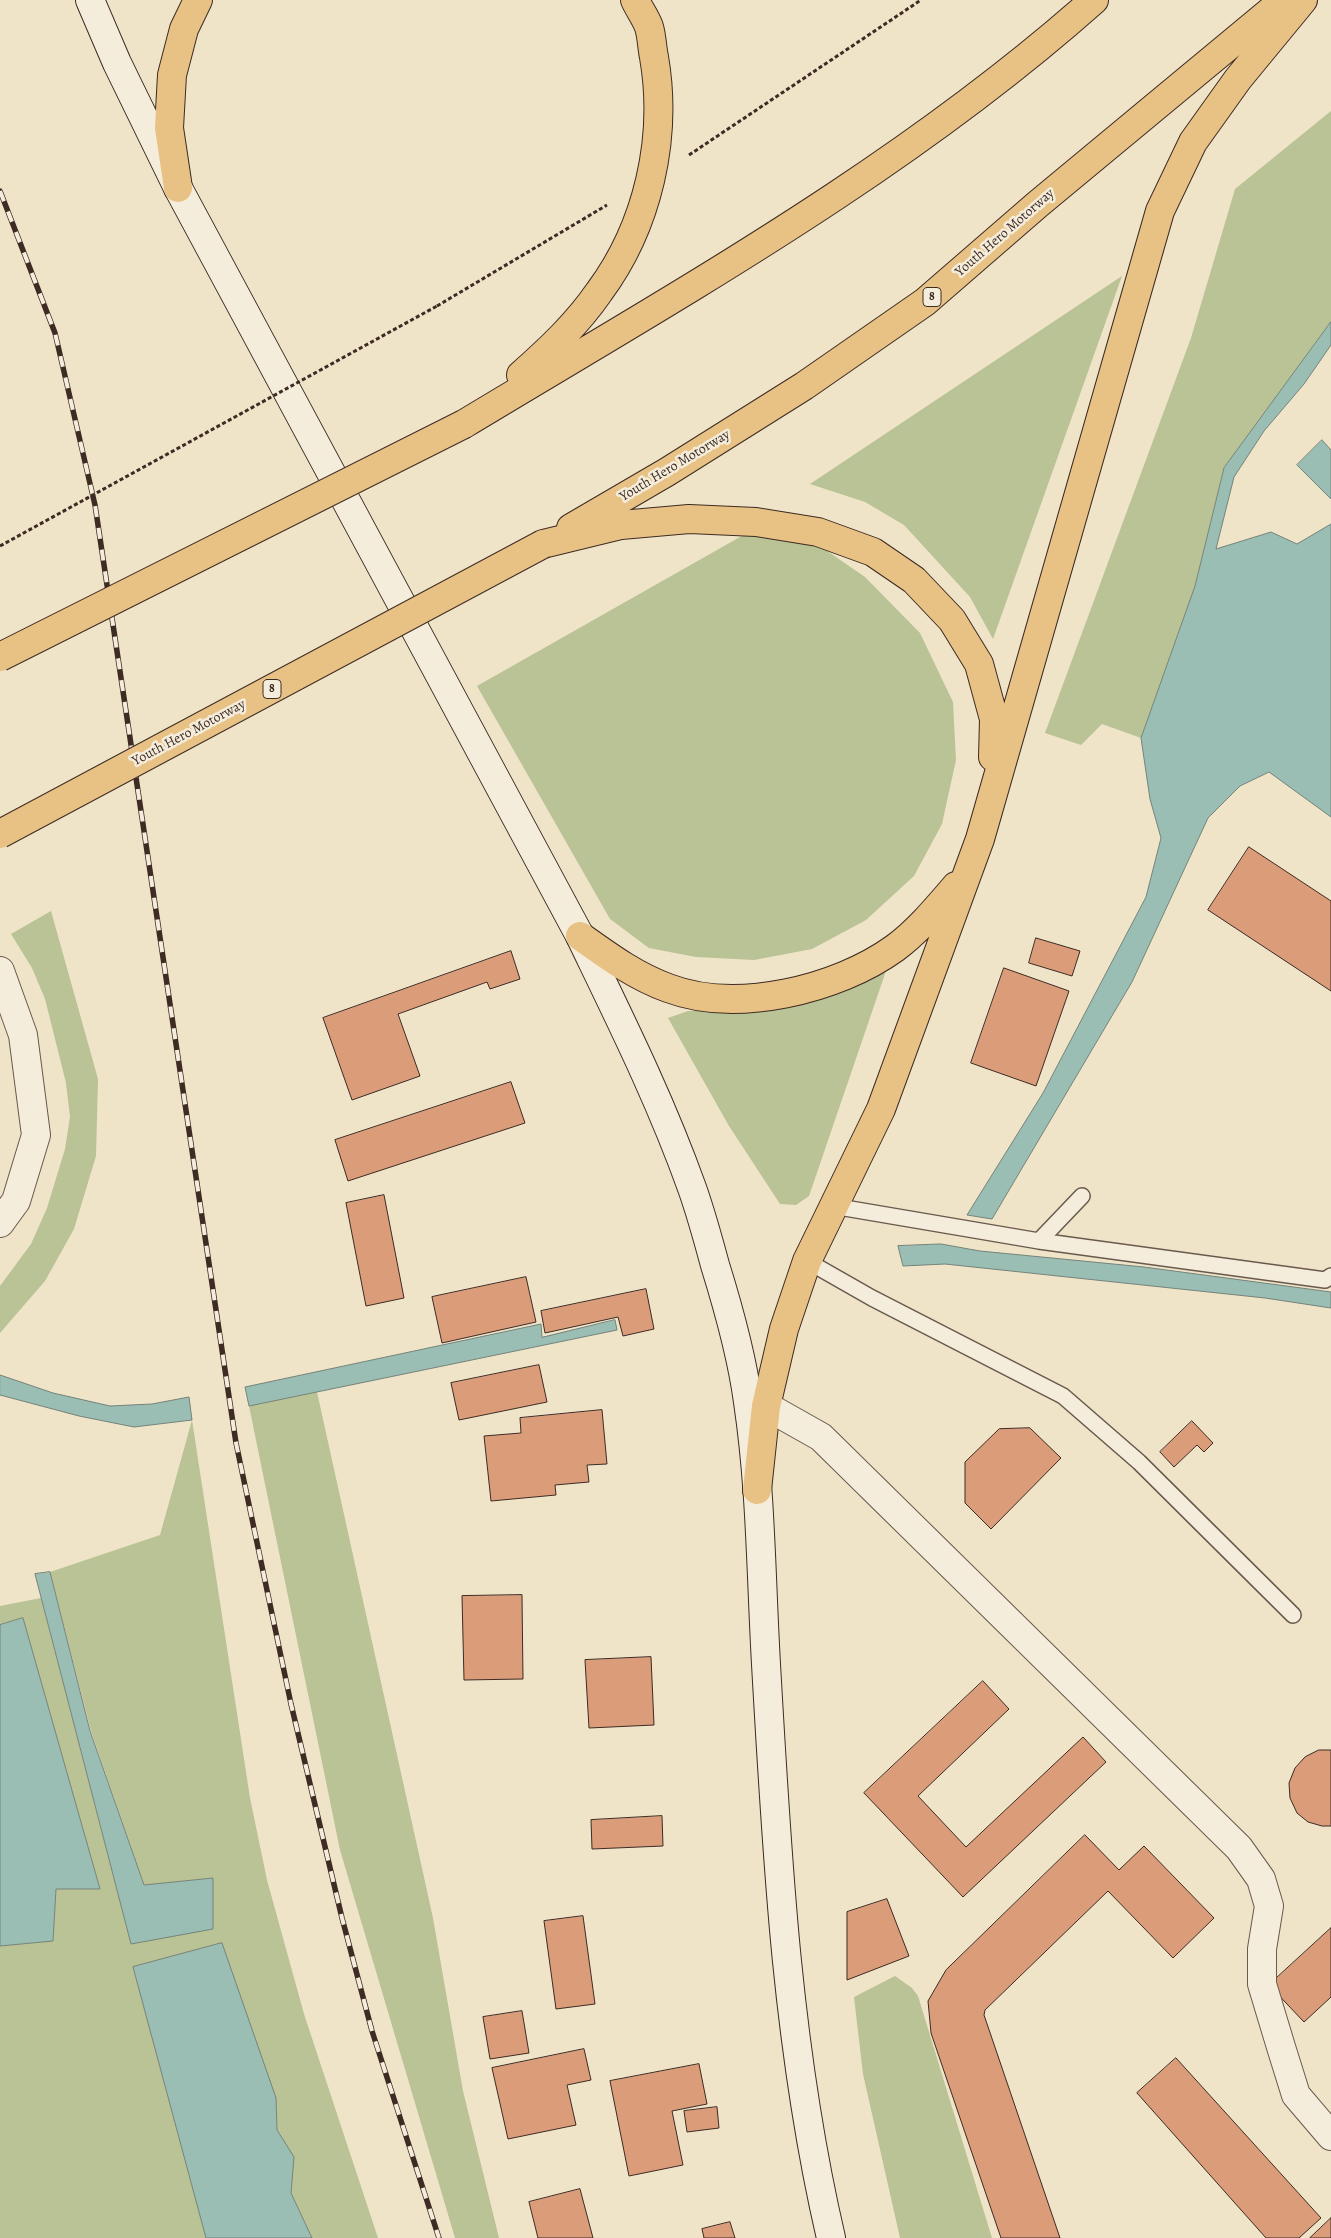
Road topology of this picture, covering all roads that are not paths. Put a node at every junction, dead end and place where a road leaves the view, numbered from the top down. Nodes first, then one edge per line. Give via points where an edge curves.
1 (90, 0) edge
2 (198, 0) edge
3 (635, 0) edge
4 (1094, 0) edge
5 (1284, 0) edge
6 (1303, 0) edge
7 (178, 188) junction
8 (464, 424) junction
9 (543, 544) junction
10 (0, 657) edge
11 (0, 834) edge
12 (980, 839) junction
13 (580, 936) junction
14 (0, 971) edge
15 (1082, 1196) dead end
16 (833, 1206) junction
17 (0, 1223) edge
18 (1039, 1241) junction
19 (807, 1261) junction
20 (1331, 1276) edge
21 (766, 1406) junction
22 (756, 1490) junction
23 (1293, 1615) dead end
24 (1331, 2136) edge
25 (832, 2238) edge

1 - 7 main road
2 - 7 highway via 184,29 172,75 169,128
3 - 8 highway via 649,27 658,80 658,126 651,180 635,230 600,292 561,339
4 - 8 highway via 963,108 860,179 727,267
5 - 9 highway, Youth Hero Motorway / 8 via 925,302 804,386 667,472
6 - 12 highway via 1238,79 1193,142 1160,211
7 - 13 main road
8 - 10 highway, bridge
9 - 11 highway, Youth Hero Motorway / 8, bridge
9 - 12 highway via 621,525 689,519 756,522 818,532 873,552 914,580 952,620 979,664 994,719 992,779
12 - 13 highway via 956,885 930,916 896,948 855,973 812,988 764,996 714,999 669,989 626,969
12 - 16 highway via 880,1109
13 - 22 main road via 641,1062 692,1189 732,1319 748,1402
14 - 17 main road via 23,1035 36,1135 16,1201
15 - 18 lane
16 - 18 lane
16 - 19 highway
18 - 20 lane via 1326,1280
19 - 21 highway via 784,1329
19 - 23 lane via 1063,1396 1139,1462
21 - 22 highway
21 - 24 main road via 821,1437 1240,1848 1261,1878 1269,1906 1262,1949 1262,1984 1296,2095
22 - 25 main road via 778,1876 787,1976 800,2078 818,2182

